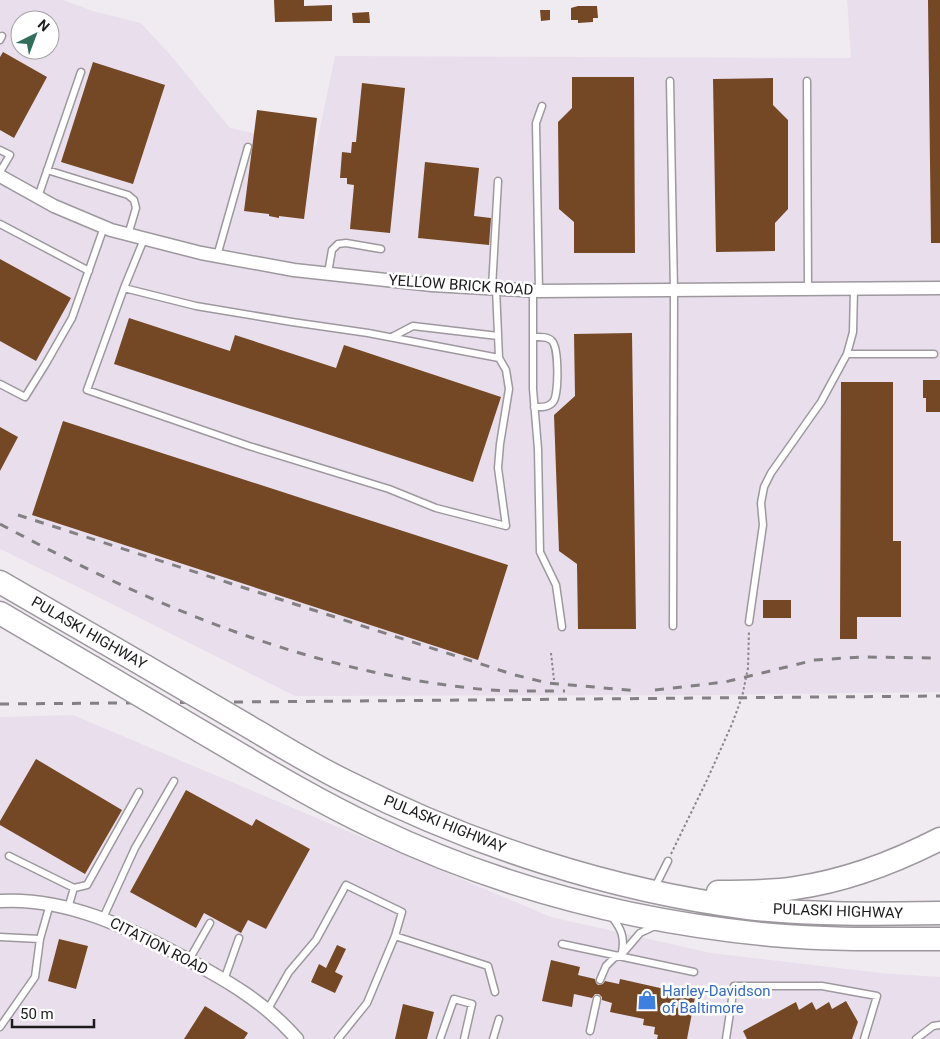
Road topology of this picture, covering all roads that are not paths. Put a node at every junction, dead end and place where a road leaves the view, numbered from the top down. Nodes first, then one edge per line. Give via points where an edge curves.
1 (81, 72) dead end
2 (670, 81) dead end
3 (807, 81) dead end
4 (542, 106) dead end
5 (248, 147) dead end
6 (0, 150) edge
7 (47, 170) junction
8 (0, 172) edge
9 (0, 176) edge
10 (498, 181) dead end
11 (38, 197) junction
12 (0, 224) edge
13 (104, 227) junction
14 (128, 235) junction
15 (144, 239) junction
16 (381, 249) dead end
17 (217, 256) junction
18 (89, 271) junction
19 (328, 273) junction
20 (124, 288) junction
21 (494, 288) junction
22 (940, 288) edge
23 (854, 289) junction
24 (536, 290) junction
25 (674, 290) junction
26 (808, 290) junction
27 (498, 336) junction
28 (392, 337) junction
29 (533, 337) junction
30 (847, 354) junction
31 (934, 354) dead end
32 (499, 358) junction
33 (0, 384) edge
34 (534, 407) junction
35 (0, 582) edge
36 (0, 613) edge
37 (749, 622) road end
38 (674, 626) dead end
39 (562, 627) dead end
40 (174, 780) dead end
41 (139, 792) dead end
42 (940, 839) edge
43 (9, 856) dead end
44 (668, 861) road end
45 (74, 888) junction
46 (649, 891) junction
47 (0, 901) edge
48 (50, 904) junction
49 (601, 907) junction
50 (68, 908) junction
51 (940, 913) edge
52 (639, 916) junction
53 (103, 918) junction
54 (210, 922) dead end
55 (670, 922) junction
56 (395, 936) junction
57 (0, 937) edge
58 (239, 938) dead end
59 (40, 939) junction
60 (877, 939) junction
61 (940, 939) edge
62 (562, 944) dead end
63 (940, 947) edge
64 (620, 954) junction
65 (189, 960) junction
66 (694, 972) dead end
67 (224, 980) junction
68 (600, 980) dead end
69 (495, 992) dead end
70 (597, 999) dead end
71 (268, 1009) junction
72 (499, 1019) dead end
73 (940, 1025) edge
74 (0, 1028) edge
75 (590, 1031) dead end
76 (297, 1039) edge
77 (338, 1039) edge
78 (440, 1039) edge
79 (464, 1039) edge
80 (493, 1039) edge
81 (726, 1039) edge
82 (864, 1039) edge
83 (916, 1039) edge

1 - 7 lane
2 - 25 lane
3 - 26 lane
4 - 24 lane via 536,123
5 - 17 lane
6 - 8 lane via 10,155
7 - 11 lane
7 - 14 lane via 134,200 136,208
9 - 11 street, YELLOW BRICK ROAD
10 - 21 lane
11 - 13 street, YELLOW BRICK ROAD
12 - 18 lane
13 - 14 street, YELLOW BRICK ROAD
13 - 18 lane
14 - 15 street, YELLOW BRICK ROAD
15 - 17 street, YELLOW BRICK ROAD
15 - 20 lane
16 - 19 lane via 338,244 332,250
17 - 19 street, YELLOW BRICK ROAD
18 - 33 lane via 72,318 25,397
19 - 21 street, YELLOW BRICK ROAD via 432,285
20 - 28 lane via 196,306
20 - 32 lane via 87,390 249,446 389,489 436,508 506,526 498,468 509,389 506,370
21 - 24 street, YELLOW BRICK ROAD
21 - 27 lane
22 - 23 street, YELLOW BRICK ROAD
23 - 26 street, YELLOW BRICK ROAD
23 - 30 lane via 853,332
24 - 25 street, YELLOW BRICK ROAD
24 - 29 lane
25 - 26 street, YELLOW BRICK ROAD
25 - 38 lane
27 - 28 lane via 413,326
27 - 32 lane
28 - 32 lane
29 - 34 lane
29 - 34 lane via 552,340 557,368 554,401 548,406
30 - 31 lane
30 - 37 lane via 821,402 764,487
34 - 39 lane via 540,552 556,585
35 - 46 highway, PULASKI HIGHWAY, bridge via 346,782 439,824 550,863
36 - 49 highway, PULASKI HIGHWAY, bridge via 322,801 373,827 427,851 529,888
40 - 53 lane via 135,848
41 - 45 lane via 87,885
42 - 46 highway via 849,876 796,888 751,892
43 - 45 lane
44 - 46 lane
45 - 50 lane
46 - 51 highway, PULASKI HIGHWAY via 785,911
46 - 52 highway
47 - 48 street, CITATION ROAD
48 - 50 street, CITATION ROAD
48 - 59 lane
49 - 52 highway, PULASKI HIGHWAY
49 - 64 lane via 620,928 624,938
50 - 53 street, CITATION ROAD
52 - 55 highway, PULASKI HIGHWAY
53 - 65 street, CITATION ROAD
54 - 65 lane
55 - 60 highway, PULASKI HIGHWAY via 773,935
55 - 64 lane via 640,933
56 - 69 lane via 488,966
56 - 71 lane via 402,912 346,885 316,940 289,972
56 - 77 lane via 367,1003
57 - 59 lane
58 - 67 lane
59 - 74 lane via 35,977
60 - 61 highway, PULASKI HIGHWAY
60 - 63 highway
62 - 64 lane
64 - 66 lane
64 - 68 lane via 606,966
65 - 67 street, CITATION ROAD
67 - 71 street, CITATION ROAD
70 - 75 lane
71 - 76 street, CITATION ROAD
72 - 80 lane
73 - 83 lane via 933,1026
78 - 79 lane via 454,999 472,1004
81 - 82 lane via 734,986 822,986 877,996

